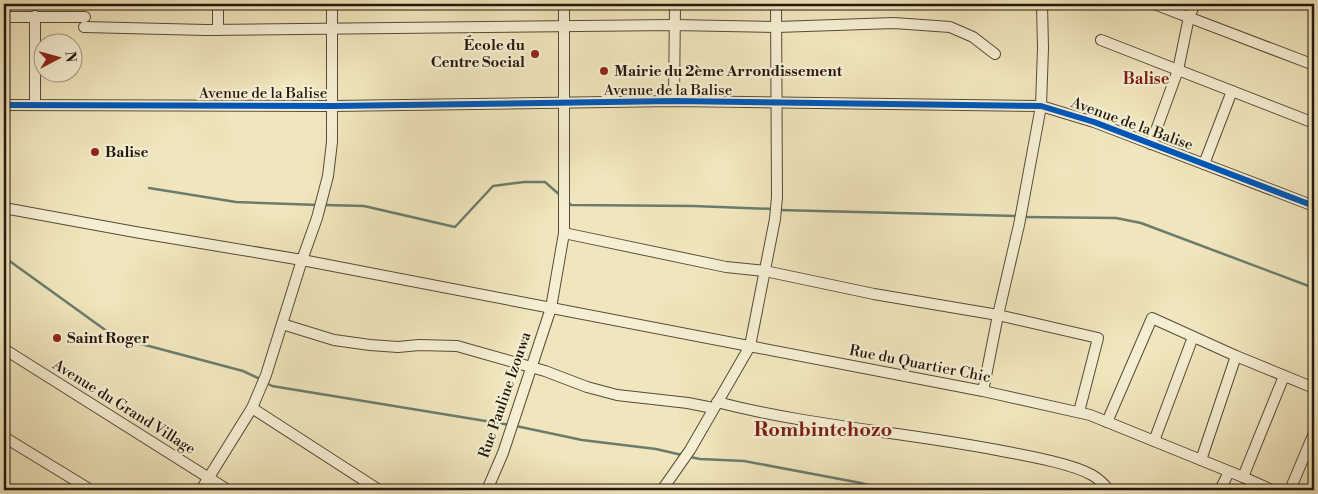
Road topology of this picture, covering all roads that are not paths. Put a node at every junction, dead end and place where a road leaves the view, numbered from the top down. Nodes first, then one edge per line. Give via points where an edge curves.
1 (218, 4) edge
2 (332, 4) edge
3 (564, 4) edge
4 (675, 4) edge
5 (776, 4) edge
6 (1042, 4) edge
7 (1154, 4) edge
8 (1194, 4) edge
9 (1308, 4) edge
10 (1314, 6) edge
11 (34, 16) junction
12 (4, 17) edge
13 (1189, 18) junction
14 (674, 25) junction
15 (332, 27) junction
16 (564, 27) junction
17 (777, 27) junction
18 (218, 30) junction
19 (1101, 40) dead end
20 (995, 54) dead end
21 (1314, 65) edge
22 (1178, 70) junction
23 (1232, 91) junction
24 (674, 101) junction
25 (565, 103) junction
26 (777, 104) junction
27 (4, 105) edge
28 (35, 105) junction
29 (333, 106) junction
30 (1041, 106) junction
31 (1314, 123) edge
32 (1150, 144) junction
33 (1204, 164) junction
34 (1314, 206) edge
35 (4, 208) edge
36 (564, 233) junction
37 (302, 260) junction
38 (765, 271) junction
39 (551, 308) junction
40 (998, 315) junction
41 (282, 324) junction
42 (1193, 337) junction
43 (750, 346) junction
44 (4, 349) edge
45 (1236, 356) junction
46 (531, 368) junction
47 (1284, 376) junction
48 (1314, 388) edge
49 (983, 391) junction
50 (715, 405) junction
51 (252, 408) junction
52 (1079, 412) junction
53 (1107, 422) junction
54 (1314, 433) edge
55 (4, 436) edge
56 (1154, 441) junction
57 (1201, 460) junction
58 (1229, 472) junction
59 (1243, 476) junction
60 (208, 478) junction
61 (90, 490) edge
62 (201, 490) edge
63 (228, 490) edge
64 (379, 490) edge
65 (487, 490) edge
66 (665, 490) edge
67 (1109, 490) edge
68 (1220, 490) edge
69 (1272, 490) edge
70 (1290, 490) edge

1 - 18 street
2 - 15 street
3 - 16 street, Rue Pauline Izouwa
4 - 14 street
5 - 17 street
6 - 30 street
7 - 13 street
8 - 13 street
9 - 10 street
11 - 12 street
11 - 18 street
11 - 28 street
13 - 21 street
13 - 22 street
14 - 16 street
14 - 17 street
14 - 24 street
15 - 16 street
15 - 18 street
15 - 29 street
16 - 25 street, Rue Pauline Izouwa
17 - 20 street via 894,23 950,27 973,37
17 - 26 street
19 - 22 street
22 - 23 street
22 - 32 street
23 - 31 street
23 - 33 street
24 - 25 street, Avenue de la Balise
24 - 26 street, Avenue de la Balise
25 - 29 street, Avenue de la Balise
25 - 36 street, Rue Pauline Izouwa
26 - 30 street, Avenue de la Balise
26 - 38 street via 776,218
27 - 28 street, Avenue de la Balise
28 - 29 street, Avenue de la Balise
29 - 37 street via 328,176
30 - 32 street, Avenue de la Balise
30 - 40 street
32 - 33 street, Avenue de la Balise
33 - 34 street, Avenue de la Balise
35 - 37 street, Rue du Quartier Chic
36 - 38 street via 726,267
36 - 39 street, Rue Pauline Izouwa
37 - 39 street, Rue du Quartier Chic
37 - 41 street
38 - 40 street
38 - 43 street
39 - 43 street, Rue du Quartier Chic
39 - 46 street, Rue Pauline Izouwa
40 - 49 street
40 - 52 street via 1098,338
41 - 46 street via 334,340 370,345 457,346
41 - 51 street
42 - 45 street
42 - 53 street via 1152,318
42 - 56 street
43 - 49 street, Rue du Quartier Chic
43 - 50 street
44 - 60 street, Avenue du Grand Village
45 - 47 street
45 - 57 street
46 - 50 street via 617,394
46 - 65 street, Rue Pauline Izouwa
47 - 48 street
47 - 59 street
49 - 52 street, Rue du Quartier Chic
50 - 66 street
50 - 67 street via 1010,453 1092,474
51 - 60 street
51 - 64 street
52 - 53 street, Rue du Quartier Chic
53 - 56 street, Rue du Quartier Chic
54 - 70 street
55 - 61 street
56 - 57 street, Rue du Quartier Chic
57 - 58 street, Rue du Quartier Chic
58 - 59 street, Rue du Quartier Chic
58 - 68 street
59 - 69 street, Rue du Quartier Chic
60 - 62 street
60 - 63 street, Avenue du Grand Village

